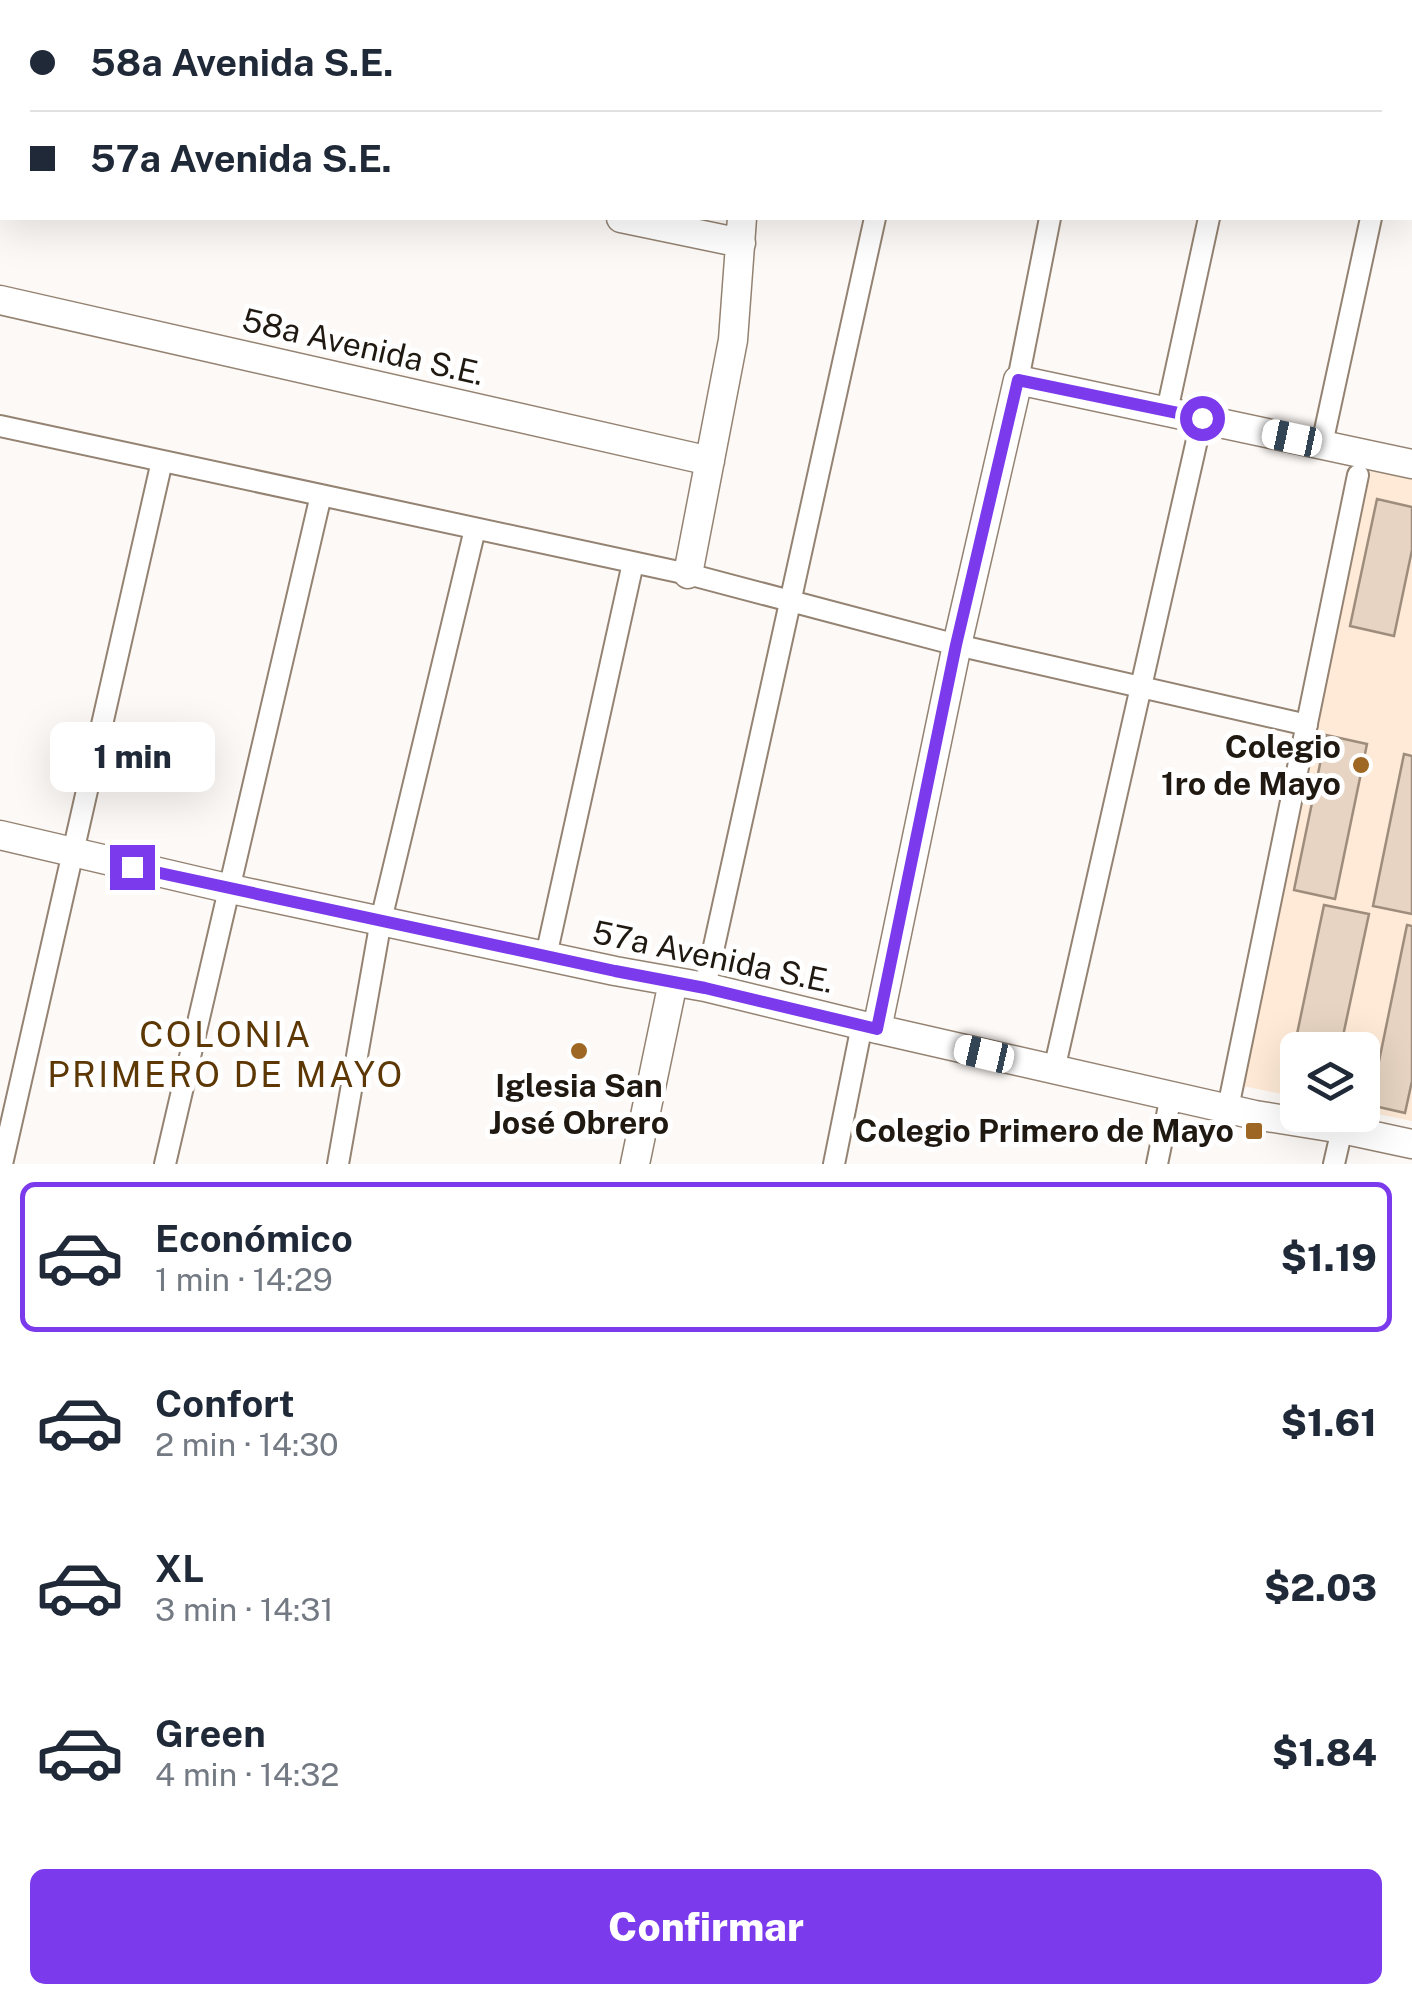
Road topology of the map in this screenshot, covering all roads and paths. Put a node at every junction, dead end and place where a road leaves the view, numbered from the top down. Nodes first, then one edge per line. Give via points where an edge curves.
1 (641, 220) edge
2 (876, 220) edge
3 (1050, 220) edge
4 (1208, 220) edge
5 (1372, 220) edge
6 (742, 230) edge
7 (0, 300) edge
8 (1018, 380) junction
9 (1167, 411) junction
10 (1202, 418) junction
11 (1, 430) edge
12 (1322, 444) junction
13 (162, 461) junction
14 (710, 461) junction
15 (1412, 464) edge
16 (1358, 475) dead end
17 (321, 495) junction
18 (476, 529) junction
19 (633, 562) junction
20 (688, 574) junction
21 (791, 601) junction
22 (956, 645) junction
23 (1140, 686) junction
24 (1307, 725) junction
25 (0, 836) edge
26 (73, 853) junction
27 (231, 890) junction
28 (381, 920) junction
29 (546, 956) junction
30 (673, 982) junction
31 (705, 988) junction
32 (870, 1027) junction
33 (1054, 1070) junction
34 (1171, 1096) junction
35 (1228, 1108) junction
36 (1280, 1118) edge
37 (1341, 1132) edge
38 (1356, 1132) edge
39 (1412, 1144) edge
40 (2, 1164) edge
41 (166, 1164) edge
42 (338, 1164) edge
43 (635, 1164) edge
44 (834, 1164) edge
45 (1156, 1164) edge
46 (1334, 1164) edge

1 - 6 street
2 - 21 street
3 - 8 street
4 - 9 street
5 - 12 street
6 - 14 street via 732,340
7 - 14 street, 58a Avenida S.E.
8 - 9 street
8 - 22 street
9 - 10 street
10 - 12 street
10 - 23 street
11 - 13 street
12 - 15 street
13 - 17 street
13 - 26 street
14 - 20 street
16 - 24 street
17 - 18 street
17 - 27 street
18 - 19 street
18 - 28 street
19 - 20 street
19 - 29 street
20 - 21 street
21 - 22 street
21 - 31 street
22 - 23 street
22 - 32 street
23 - 24 street
23 - 33 street
24 - 35 street
25 - 26 street, 57a Avenida S.E.
26 - 27 street, 57a Avenida S.E.
26 - 40 street
27 - 28 street, 57a Avenida S.E.
27 - 41 street
28 - 29 street, 57a Avenida S.E.
28 - 42 street
29 - 30 street, 57a Avenida S.E.
30 - 31 street, 57a Avenida S.E.
30 - 43 street
31 - 32 street, 57a Avenida S.E.
32 - 33 street, 57a Avenida S.E.
32 - 44 street
33 - 34 street, 57a Avenida S.E.
34 - 35 street, 57a Avenida S.E.
34 - 45 street
35 - 36 street, 57a Avenida S.E.
37 - 46 street
38 - 39 street, 57a Avenida S.E.

